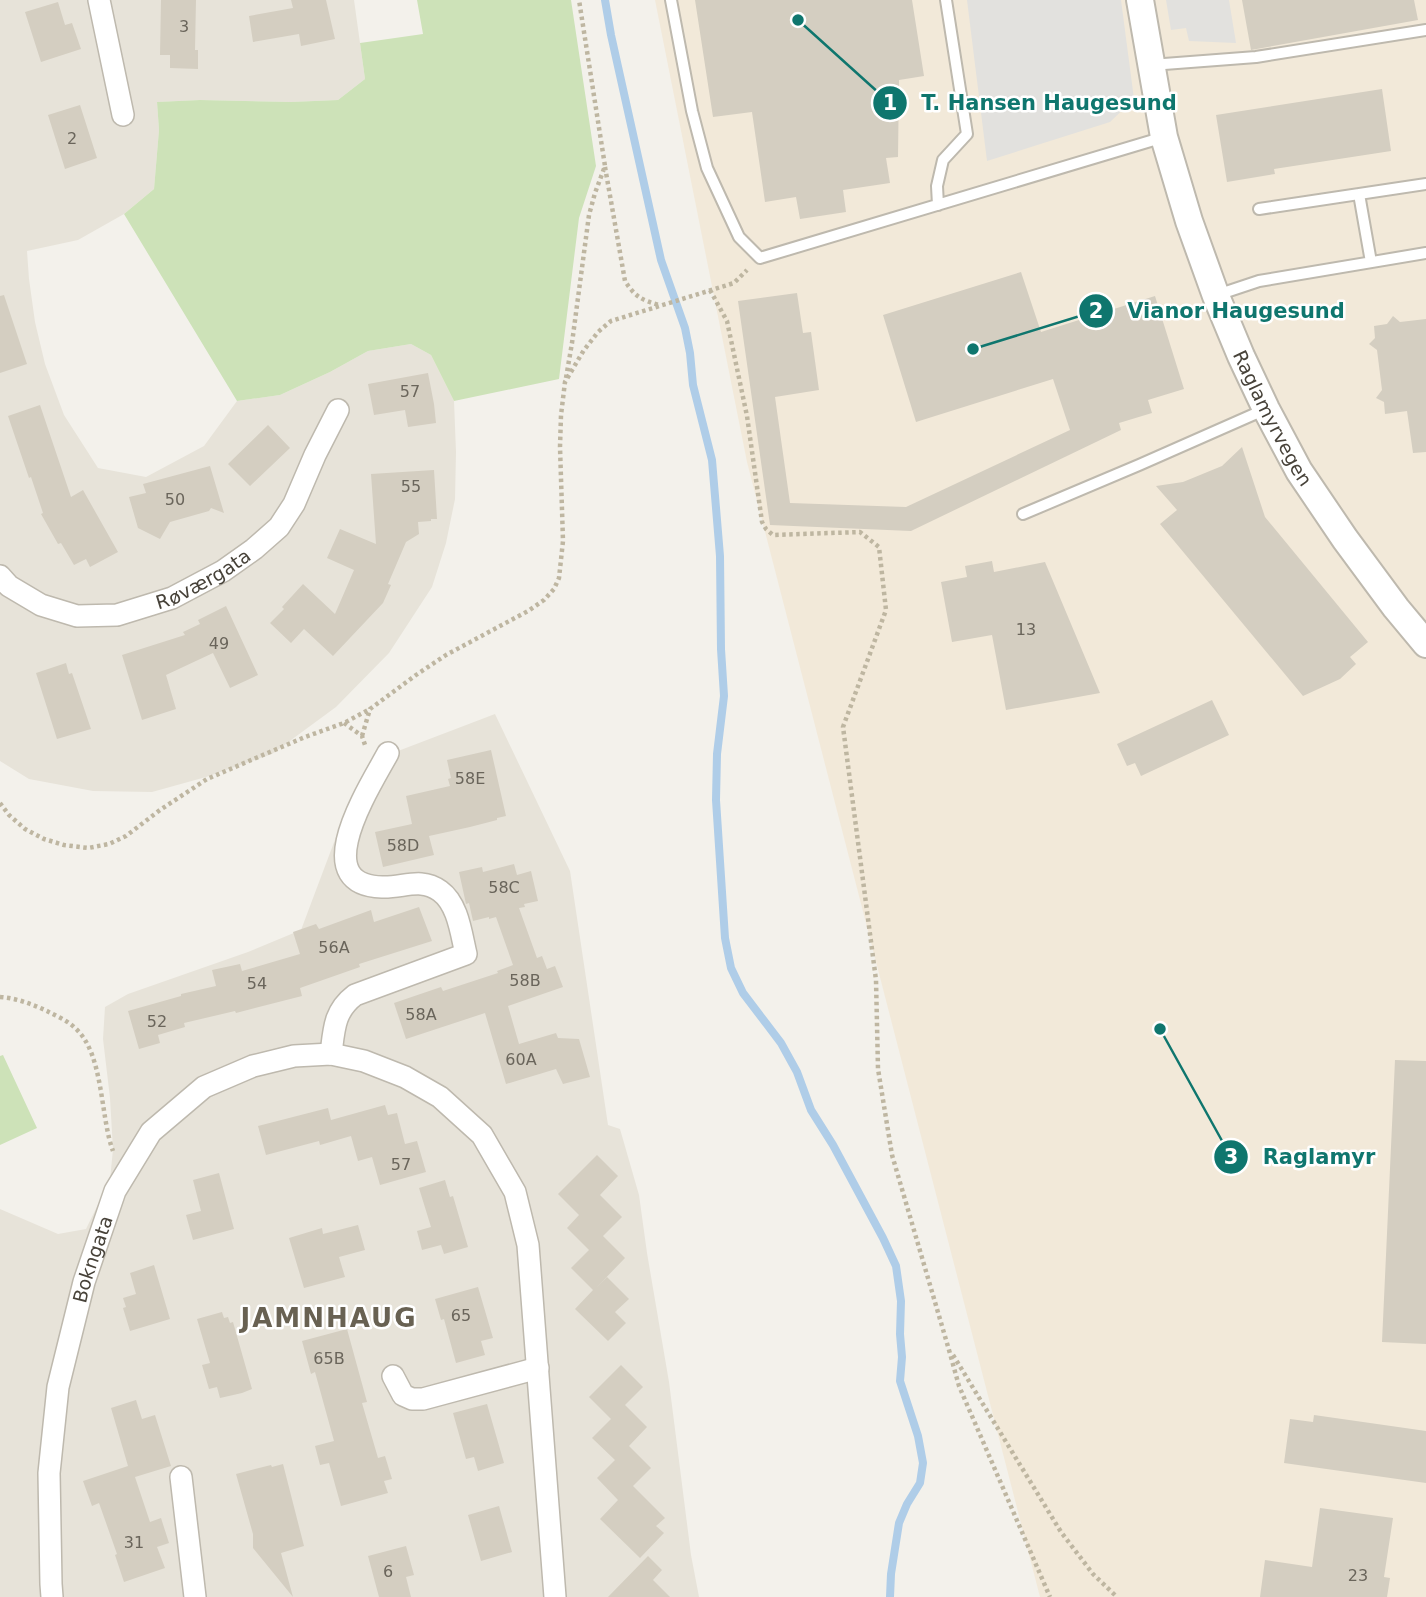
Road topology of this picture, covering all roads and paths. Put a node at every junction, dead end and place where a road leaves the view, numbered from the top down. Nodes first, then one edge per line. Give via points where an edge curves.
1 (99, 0) edge
2 (579, 0) edge
3 (671, 0) edge
4 (946, 0) edge
5 (1140, 0) edge
6 (1426, 30) edge
7 (1151, 65) junction
8 (123, 115) dead end
9 (1164, 137) junction
10 (605, 166) junction
11 (1426, 184) edge
12 (1359, 194) junction
13 (938, 205) junction
14 (1259, 209) dead end
15 (1426, 253) edge
16 (760, 258) junction
17 (1371, 262) junction
18 (710, 290) junction
19 (1216, 296) junction
20 (660, 305) junction
21 (565, 382) junction
22 (1266, 409) junction
23 (338, 410) dead end
24 (1023, 514) dead end
25 (0, 576) edge
26 (1426, 644) edge
27 (370, 709) junction
28 (362, 736) dead end
29 (388, 753) dead end
30 (0, 803) edge
31 (0, 997) edge
32 (331, 1054) junction
33 (126, 1173) junction
34 (950, 1350) junction
35 (538, 1368) junction
36 (393, 1376) dead end
37 (181, 1476) dead end
38 (52, 1597) edge
39 (195, 1597) edge
40 (553, 1597) edge
41 (1050, 1597) edge
42 (1117, 1597) edge

1 - 8 street
2 - 10 path
3 - 16 lane via 708,168 738,237
4 - 13 lane via 967,134 943,160
5 - 7 street, Raglamyrvegen
6 - 7 lane via 1256,57
7 - 9 street, Raglamyrvegen
9 - 13 lane
9 - 19 street, Raglamyrvegen
10 - 20 path via 625,281 632,293
10 - 21 path via 589,215
11 - 12 lane
12 - 14 lane
12 - 17 lane
13 - 16 lane
15 - 17 lane
16 - 18 path via 734,283
17 - 19 lane via 1259,281
18 - 20 path
18 - 34 path via 727,321 766,529 773,535 860,532 878,547 886,610 844,727 876,980 878,1069 892,1155
19 - 22 street, Raglamyrvegen
20 - 21 path via 611,321 584,350
21 - 27 path via 560,447 563,541 554,589 528,611 436,661
22 - 24 lane
22 - 26 street, Raglamyrvegen via 1299,471 1345,539
23 - 25 street, Røværgata via 279,527 223,571 172,598 117,615 77,616 41,605
27 - 28 path
27 - 30 path via 207,779 109,844 88,848 44,839 25,829
29 - 32 street via 346,840 350,874 370,886 412,883 439,890 455,911 466,954 355,995 338,1014
31 - 33 path via 38,1006 80,1033 95,1066 112,1149
32 - 33 street, Bokngata via 294,1056 253,1066 204,1087 151,1132
32 - 35 street, Bokngata via 405,1077 440,1097 482,1135 515,1192 528,1245
33 - 38 street, Bokngata via 115,1191 84,1282 58,1387 49,1474
34 - 41 path via 959,1386
34 - 42 path via 1061,1532
35 - 36 street via 424,1399 403,1395
35 - 40 street, Bokngata
37 - 39 street

